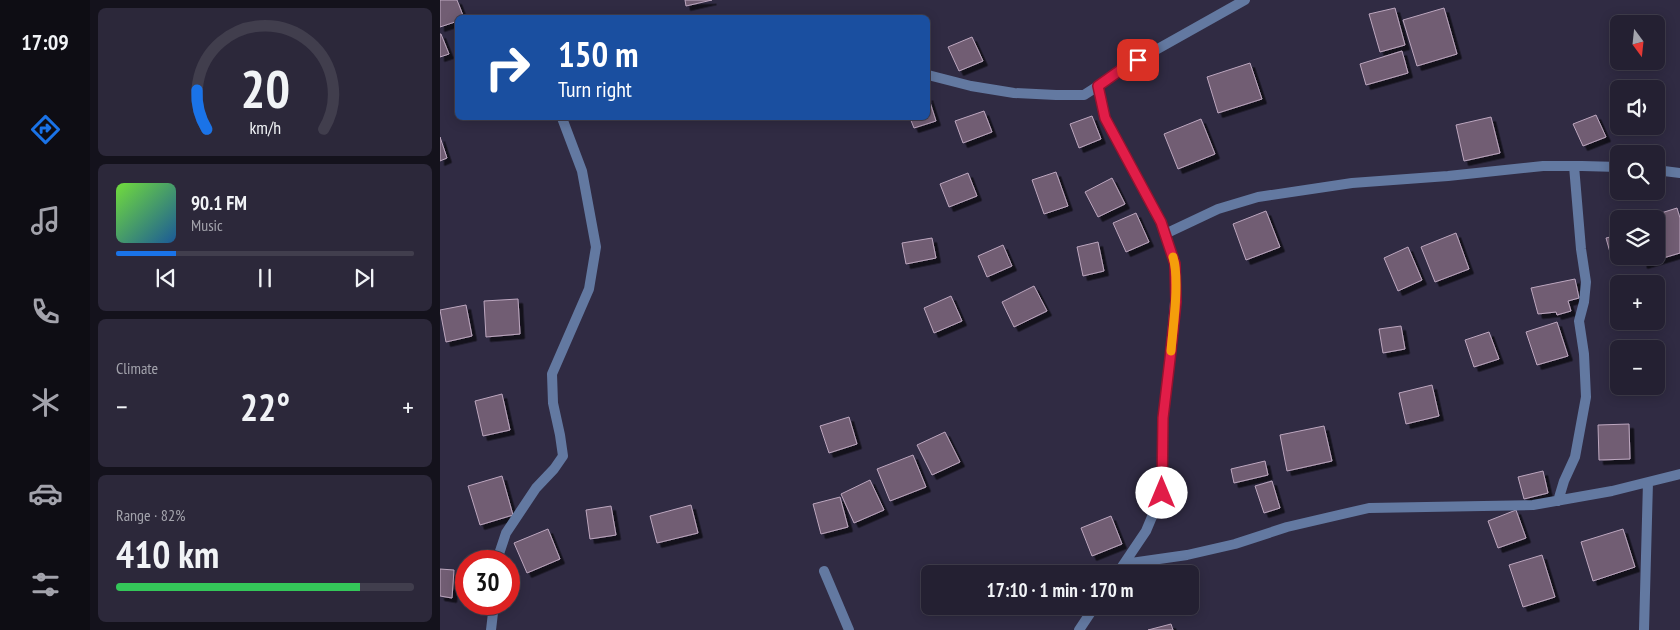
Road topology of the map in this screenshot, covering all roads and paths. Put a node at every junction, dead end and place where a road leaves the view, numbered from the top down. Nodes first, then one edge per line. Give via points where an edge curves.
1 (1246, 0) edge
2 (930, 76) edge
3 (1098, 86) junction
4 (563, 120) edge
5 (1574, 166) junction
6 (1610, 167) edge
7 (1665, 171) edge
8 (1680, 173) edge
9 (1165, 234) junction
10 (1680, 474) edge
11 (1648, 482) junction
12 (1558, 500) junction
13 (500, 550) edge
14 (1124, 564) joint
15 (824, 571) dead end
16 (493, 615) edge
17 (1088, 615) edge
18 (491, 630) edge
19 (849, 630) edge
20 (1078, 630) edge
21 (1644, 630) edge

1 - 3 street via 1122,69
2 - 3 street via 1014,93 1084,94
3 - 9 street via 1105,118
4 - 13 street via 582,171 596,247 589,289 552,374 553,403 563,456 536,488 506,533
5 - 6 street
5 - 9 street via 1352,182 1258,196 1218,209
5 - 12 street via 1586,282 1579,321 1586,397 1575,457
7 - 8 street
9 - 14 street via 1175,264 1176,302 1163,418 1162,493 1146,531
10 - 11 street
11 - 12 street
11 - 21 street
12 - 14 street via 1532,505 1369,508 1286,527 1235,544
15 - 19 street
16 - 18 street
17 - 20 street

